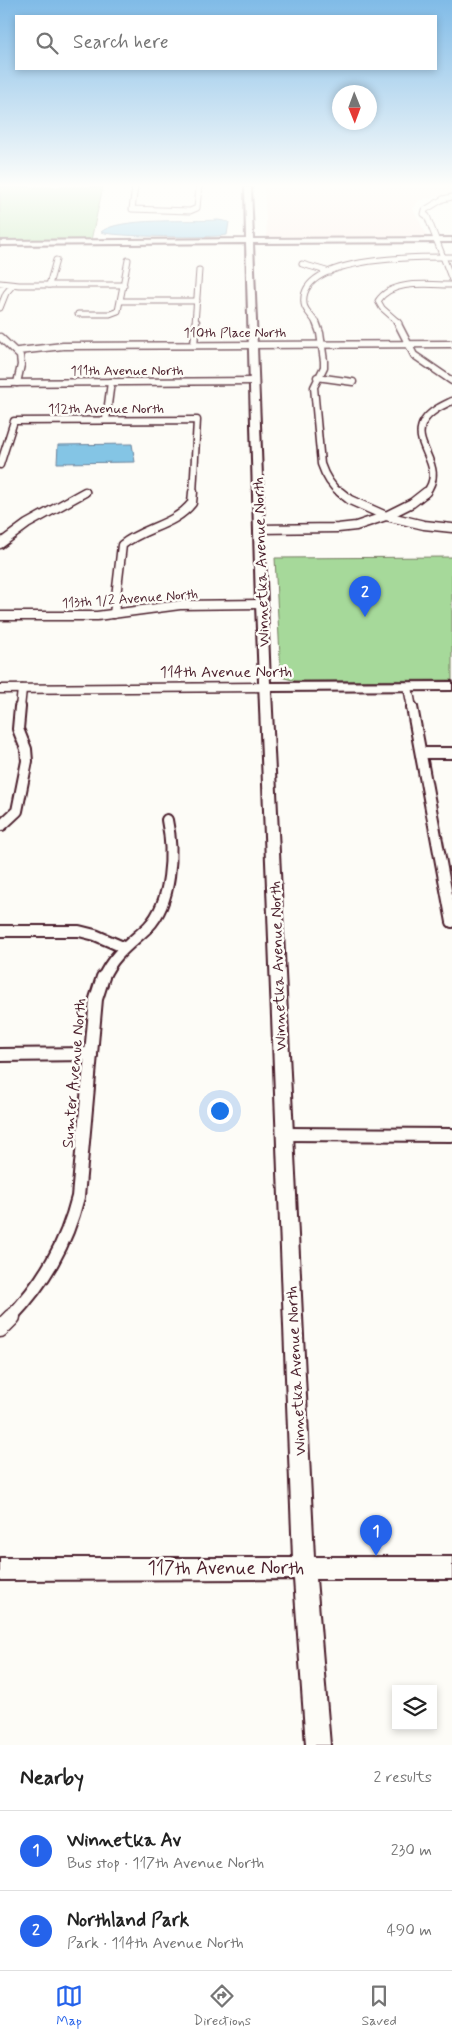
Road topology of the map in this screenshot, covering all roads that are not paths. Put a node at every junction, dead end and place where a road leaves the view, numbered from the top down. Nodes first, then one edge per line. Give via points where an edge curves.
1 (54, 268) edge
2 (127, 268) edge
3 (251, 268) edge
4 (318, 268) edge
5 (340, 268) edge
6 (447, 268) edge
7 (199, 270) dead end
8 (330, 272) junction
9 (452, 280) edge
10 (0, 283) edge
11 (13, 285) junction
12 (49, 285) junction
13 (124, 285) junction
14 (452, 285) edge
15 (121, 301) junction
16 (197, 301) junction
17 (0, 308) edge
18 (78, 314) dead end
19 (0, 337) edge
20 (321, 344) junction
21 (409, 344) junction
22 (452, 344) edge
23 (194, 345) junction
24 (253, 345) junction
25 (18, 351) junction
26 (317, 377) junction
27 (452, 381) edge
28 (110, 382) junction
29 (254, 382) junction
30 (353, 382) dead end
31 (0, 383) edge
32 (17, 383) junction
33 (452, 401) edge
34 (106, 420) junction
35 (0, 465) edge
36 (86, 492) dead end
37 (386, 516) junction
38 (452, 528) edge
39 (258, 529) junction
40 (0, 544) edge
41 (261, 604) junction
42 (114, 614) junction
43 (0, 616) edge
44 (452, 686) edge
45 (265, 687) junction
46 (408, 687) junction
47 (0, 689) edge
48 (22, 689) junction
49 (422, 753) junction
50 (452, 753) edge
51 (167, 820) dead end
52 (2, 825) dead end
53 (452, 922) edge
54 (0, 931) edge
55 (123, 947) junction
56 (91, 1054) junction
57 (0, 1055) edge
58 (284, 1134) junction
59 (452, 1135) edge
60 (0, 1329) edge
61 (304, 1567) junction
62 (452, 1568) edge
63 (0, 1569) edge
64 (318, 1745) edge

1 - 12 street
2 - 13 street
3 - 24 street, Winnetka Avenue North
4 - 8 street
5 - 8 street
6 - 9 street
7 - 16 street
8 - 20 street via 312,282 304,295 306,308 317,324
10 - 11 street
11 - 12 street
11 - 17 street
12 - 13 street
13 - 15 street
14 - 21 street via 401,287 387,291 379,298 380,304 400,324
15 - 16 street
15 - 18 street via 115,313
16 - 23 street
19 - 25 street
20 - 21 street, 110th Place North
20 - 24 street, 110th Place North
20 - 26 street via 324,367
21 - 22 street, 110th Place North
21 - 27 street via 414,356
23 - 24 street, 110th Place North
23 - 25 street, 110th Place North via 63,346
24 - 29 street, Winnetka Avenue North
25 - 32 street via 22,364
26 - 30 street
26 - 37 street via 314,394 324,473 335,489 350,500
28 - 29 street, 111th Avenue North
28 - 32 street, 111th Avenue North
28 - 34 street
29 - 39 street, Winnetka Avenue North
31 - 32 street, 111th Avenue North
33 - 37 street via 428,416 420,430 434,475 433,483 417,499
34 - 35 street, 112th Avenue North via 14,421
34 - 42 street, 112th Avenue North via 198,420 192,503 175,521 136,534 122,545
36 - 40 street via 27,524
37 - 38 street
37 - 39 street via 338,528
39 - 41 street, Winnetka Avenue North
41 - 42 street, 113th 1/2 Avenue North via 180,605
41 - 45 street, Winnetka Avenue North
42 - 43 street, 113th 1/2 Avenue North
44 - 46 street, 114th Avenue North
45 - 46 street, 114th Avenue North
45 - 48 street, 114th Avenue North
45 - 58 street, Winnetka Avenue North
46 - 49 street
47 - 48 street, 114th Avenue North
48 - 52 street via 18,729 27,761 17,811
49 - 50 street
49 - 53 street
51 - 55 street, Sumter Avenue North via 170,833 165,899 148,927
54 - 55 street via 79,931
55 - 56 street, Sumter Avenue North via 100,981
56 - 57 street
56 - 60 street, Sumter Avenue North via 73,1222 45,1279
58 - 59 street
58 - 61 street, Winnetka Avenue North
61 - 62 street, 117th Avenue North
61 - 63 street, 117th Avenue North
61 - 64 street, Winnetka Avenue North

